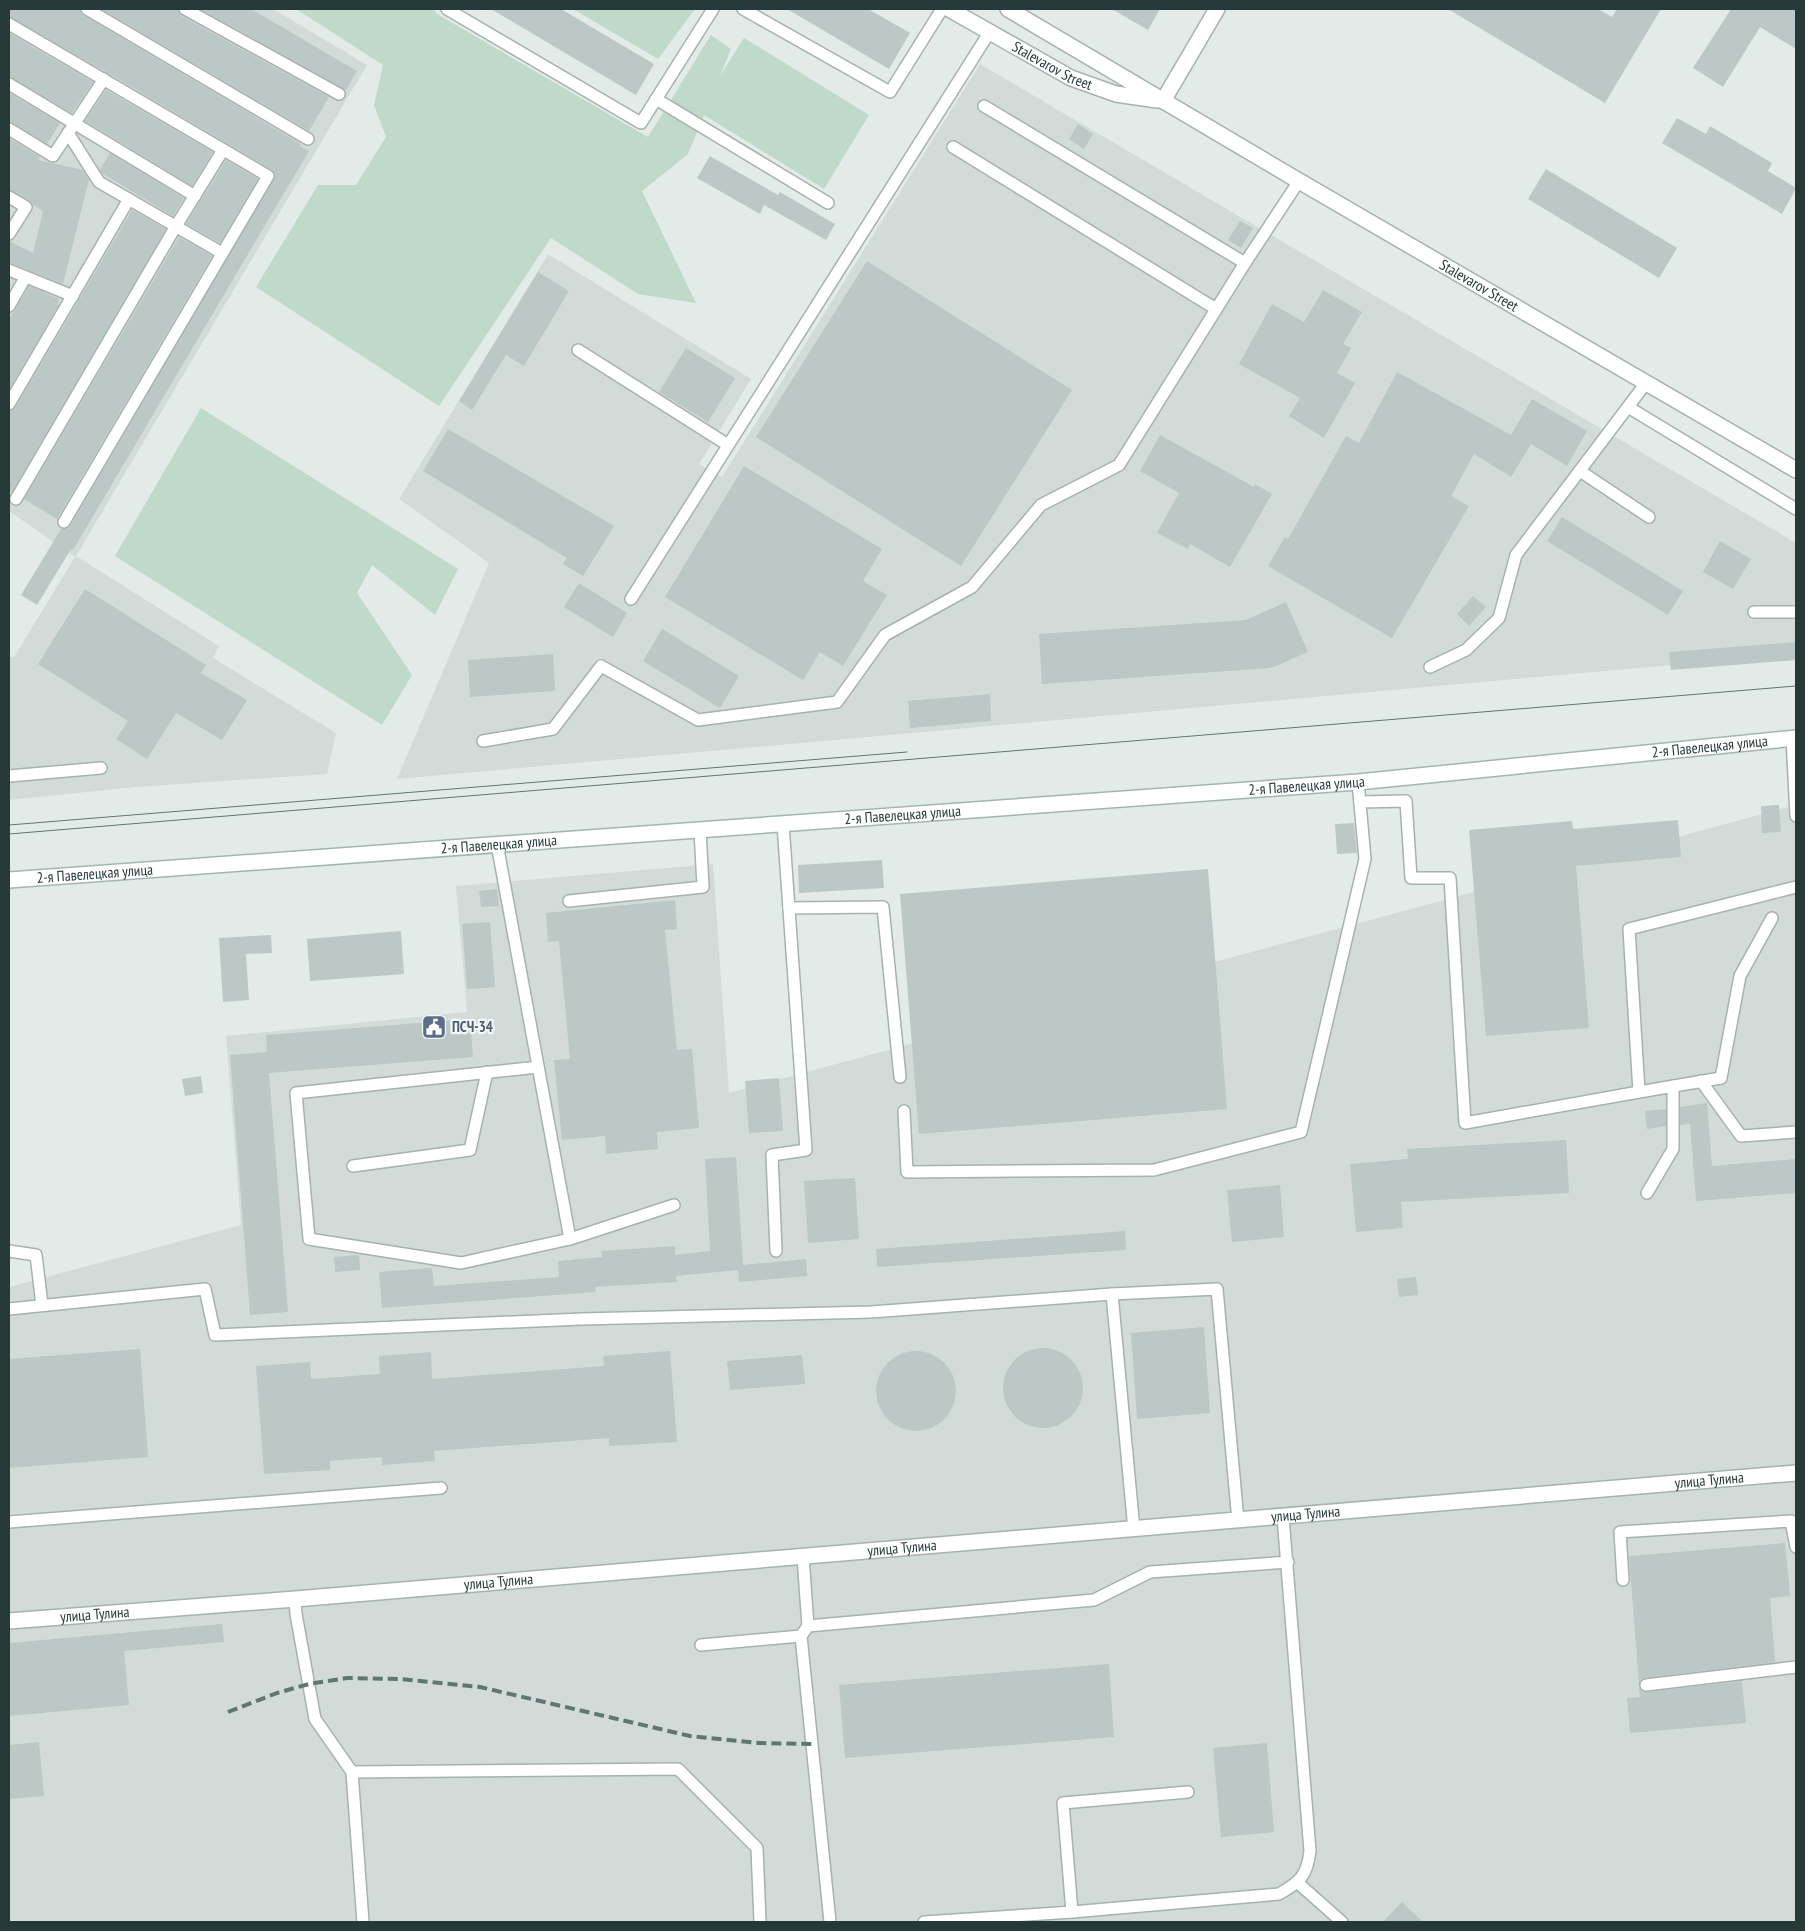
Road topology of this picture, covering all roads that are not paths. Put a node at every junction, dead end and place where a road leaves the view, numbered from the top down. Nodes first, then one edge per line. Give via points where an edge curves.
1 (87, 9) edge
2 (185, 9) edge
3 (447, 9) edge
4 (713, 9) edge
5 (743, 9) edge
6 (942, 9) edge
7 (949, 9) edge
8 (1008, 9) edge
9 (1217, 9) edge
10 (9, 24) edge
11 (989, 33) junction
12 (104, 79) junction
13 (9, 84) edge
14 (340, 94) dead end
15 (656, 99) junction
16 (1163, 101) junction
17 (984, 106) dead end
18 (71, 128) junction
19 (9, 129) edge
20 (308, 140) dead end
21 (953, 147) dead end
22 (224, 150) junction
23 (1299, 181) junction
24 (195, 196) junction
25 (9, 197) edge
26 (129, 200) junction
27 (828, 203) dead end
28 (176, 226) junction
29 (9, 234) edge
30 (222, 253) junction
31 (1244, 263) junction
32 (9, 270) edge
33 (25, 278) junction
34 (73, 296) junction
35 (9, 306) edge
36 (1216, 309) junction
37 (578, 350) dead end
38 (1646, 383) junction
39 (9, 404) edge
40 (1628, 407) junction
41 (728, 445) junction
42 (1796, 470) edge
43 (1580, 471) junction
44 (16, 499) dead end
45 (1796, 509) edge
46 (1649, 517) dead end
47 (64, 522) dead end
48 (631, 598) dead end
49 (1754, 612) dead end
50 (1796, 612) edge
51 (1430, 667) dead end
52 (1794, 738) edge
53 (483, 742) dead end
54 (101, 768) dead end
55 (9, 776) edge
56 (1358, 782) junction
57 (1360, 802) junction
58 (1796, 816) edge
59 (782, 824) junction
60 (700, 830) junction
61 (497, 844) junction
62 (9, 880) edge
63 (1796, 887) edge
64 (569, 900) dead end
65 (789, 908) junction
66 (1772, 918) dead end
67 (538, 1067) junction
68 (487, 1072) junction
69 (900, 1077) dead end
70 (1701, 1082) junction
71 (1673, 1086) junction
72 (1639, 1092) junction
73 (904, 1111) dead end
74 (1796, 1132) edge
75 (353, 1166) dead end
76 (1648, 1193) dead end
77 (674, 1205) dead end
78 (570, 1239) junction
79 (9, 1251) edge
80 (776, 1251) dead end
81 (1112, 1294) junction
82 (42, 1305) junction
83 (9, 1308) edge
84 (1796, 1473) edge
85 (442, 1488) dead end
86 (1283, 1517) junction
87 (1238, 1521) junction
88 (9, 1522) edge
89 (1134, 1530) junction
90 (1796, 1547) edge
91 (803, 1557) junction
92 (1288, 1562) junction
93 (1623, 1580) dead end
94 (295, 1599) junction
95 (9, 1621) edge
96 (808, 1626) junction
97 (801, 1636) junction
98 (702, 1646) dead end
99 (1796, 1667) edge
100 (1646, 1685) dead end
101 (352, 1772) junction
102 (1188, 1792) dead end
103 (1298, 1883) junction
104 (1072, 1912) junction
105 (363, 1922) edge
106 (760, 1922) edge
107 (830, 1922) edge
108 (924, 1922) edge
109 (1342, 1922) edge

1 - 20 lane
2 - 14 lane
3 - 15 lane via 641,122
4 - 15 lane
5 - 6 lane via 890,92
7 - 11 street, Stalevarov Street
8 - 16 street, Stalevarov Street
9 - 16 street
10 - 12 lane
11 - 16 street, Stalevarov Street via 1071,78 1116,94
11 - 41 lane
12 - 18 lane
12 - 22 lane
13 - 18 lane
15 - 27 lane
16 - 23 street, Stalevarov Street
17 - 31 lane
18 - 19 lane via 53,156
18 - 24 lane
18 - 26 lane via 99,182
21 - 36 lane
22 - 24 lane
22 - 30 lane via 268,176
23 - 31 lane
23 - 38 street, Stalevarov Street
24 - 28 lane
25 - 29 lane via 26,207
26 - 28 lane
26 - 34 lane
28 - 30 lane
28 - 44 lane
30 - 47 lane
31 - 36 lane
32 - 33 lane
33 - 34 lane
33 - 35 lane
34 - 39 lane
36 - 53 lane via 1119,466 1042,505 972,586 885,635 837,702 698,720 602,666 553,729
37 - 41 lane
38 - 40 lane
38 - 42 street, Stalevarov Street
40 - 43 lane
40 - 45 lane
41 - 48 lane
43 - 46 lane
43 - 51 lane via 1516,555 1499,618 1466,650
49 - 50 lane
52 - 56 street, 2-я Павелецкая улица
52 - 58 lane
54 - 55 lane
56 - 57 lane
56 - 59 street, 2-я Павелецкая улица
57 - 72 lane via 1406,800 1411,878 1450,878 1465,1123
57 - 73 lane via 1365,859 1301,1132 1154,1170 906,1172
59 - 60 street, 2-я Павелецкая улица
59 - 65 lane
60 - 61 street, 2-я Павелецкая улица
60 - 64 lane via 703,887
61 - 62 street, 2-я Павелецкая улица
61 - 67 lane
63 - 72 lane via 1629,929
65 - 69 lane via 883,908
65 - 80 lane via 806,1150 772,1155
66 - 70 lane via 1740,976 1721,1078
67 - 68 lane
67 - 78 lane
68 - 75 lane via 470,1150
68 - 78 lane via 296,1093 309,1239 461,1263
70 - 71 lane
70 - 74 lane via 1741,1136
71 - 72 lane
71 - 76 lane via 1673,1149
77 - 78 lane
79 - 82 lane via 36,1255
81 - 82 lane via 871,1312 581,1319 215,1335 205,1289
81 - 87 lane via 1217,1289
81 - 89 lane
82 - 83 lane
84 - 86 street, улица Тулина
85 - 88 lane
86 - 87 street, улица Тулина
86 - 92 lane
87 - 89 street, улица Тулина
89 - 91 street, улица Тулина
90 - 93 lane via 1791,1521 1620,1532
91 - 94 street, улица Тулина
91 - 96 lane
92 - 96 lane via 1150,1572 1094,1600
92 - 103 lane via 1310,1852 1308,1868
94 - 95 street, улица Тулина
94 - 101 lane via 315,1719
96 - 97 lane
97 - 98 lane
97 - 107 lane
99 - 100 lane
101 - 105 lane
101 - 106 lane via 678,1769 757,1848
102 - 104 lane via 1063,1803
103 - 104 lane via 1279,1894
103 - 109 lane
104 - 108 lane

